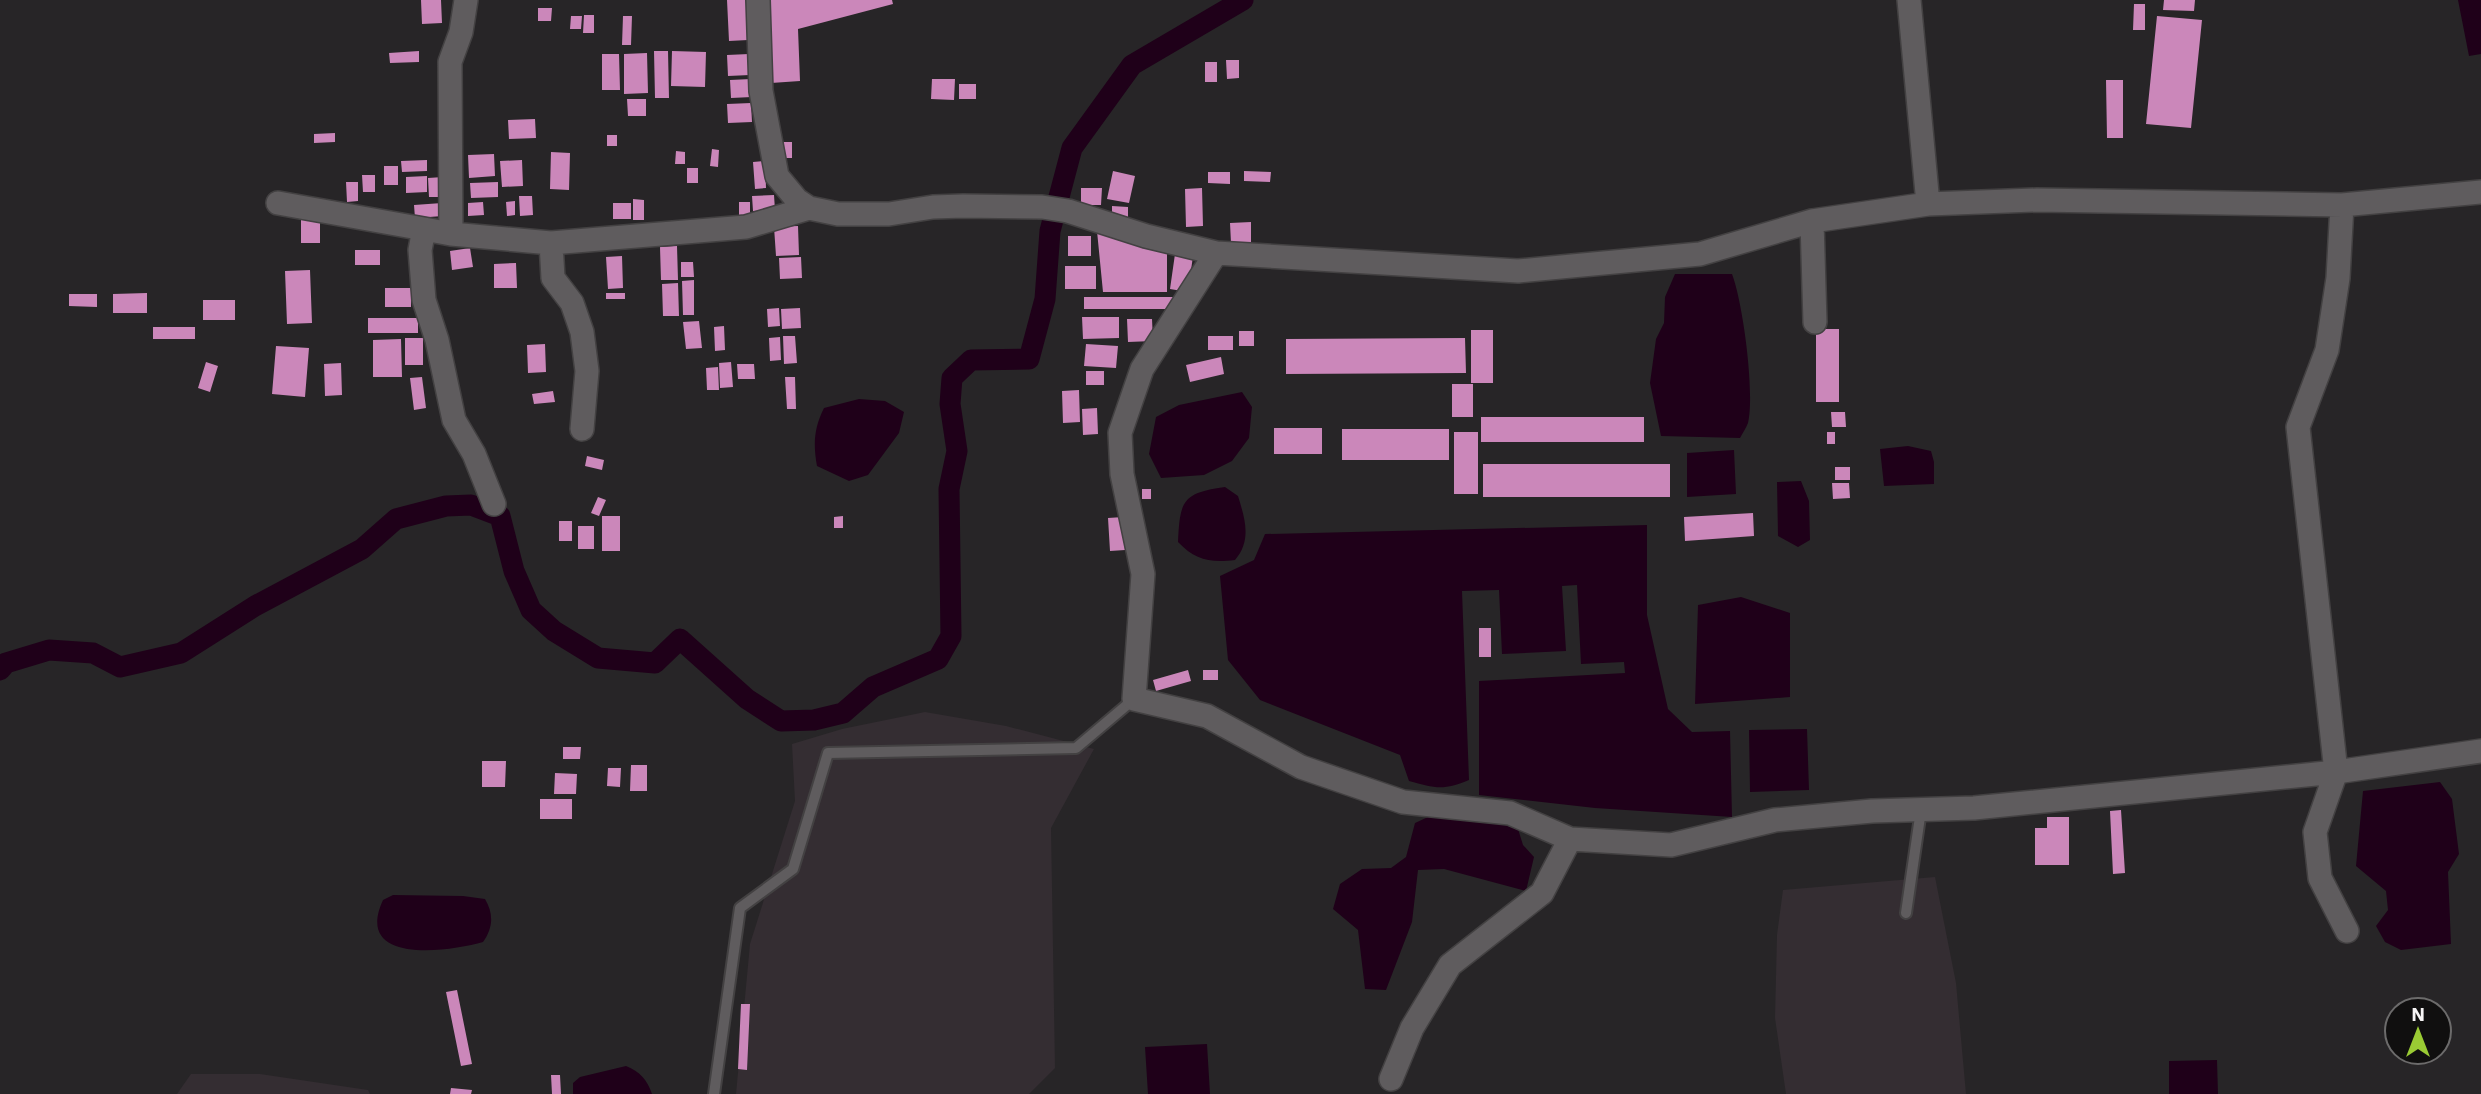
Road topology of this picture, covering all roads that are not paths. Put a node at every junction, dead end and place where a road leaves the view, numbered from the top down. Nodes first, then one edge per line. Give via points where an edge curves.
1 (466, 0) edge
2 (758, 0) edge
3 (1909, 0) edge
4 (2481, 192) edge
5 (278, 203) dead end
6 (1928, 204) junction
7 (2342, 205) junction
8 (809, 208) junction
9 (1812, 221) junction
10 (424, 229) junction
11 (450, 234) junction
12 (551, 243) junction
13 (1216, 253) junction
14 (1815, 322) dead end
15 (582, 429) dead end
16 (494, 504) dead end
17 (1134, 699) junction
18 (2481, 751) edge
19 (2336, 772) junction
20 (1921, 810) junction
21 (1570, 839) junction
22 (1906, 913) dead end
23 (2347, 931) dead end
24 (1391, 1079) dead end
25 (714, 1094) edge

1 - 11 street via 450,62
2 - 8 street via 761,91 776,176
3 - 6 street
4 - 7 street
5 - 10 street
6 - 7 street via 2037,200
6 - 9 street
7 - 19 street via 2338,278 2327,350 2298,427
8 - 12 street via 746,227
8 - 13 street via 838,215 933,207 1042,207
9 - 13 street via 1700,254 1518,271
9 - 14 street
10 - 11 street
10 - 16 street via 420,250 424,300 454,420
11 - 12 street
12 - 15 street via 553,278 572,303 582,332 587,371
13 - 17 street via 1142,369 1120,433 1122,474 1143,574
17 - 21 street via 1207,716 1301,767 1403,802 1510,813
17 - 25 lane via 1076,748 828,753 793,869 740,908
18 - 19 street
19 - 20 street
19 - 23 street via 2315,832 2320,878
20 - 21 street via 1775,820 1671,845
20 - 22 lane
21 - 24 street via 1542,893 1450,965 1412,1028

